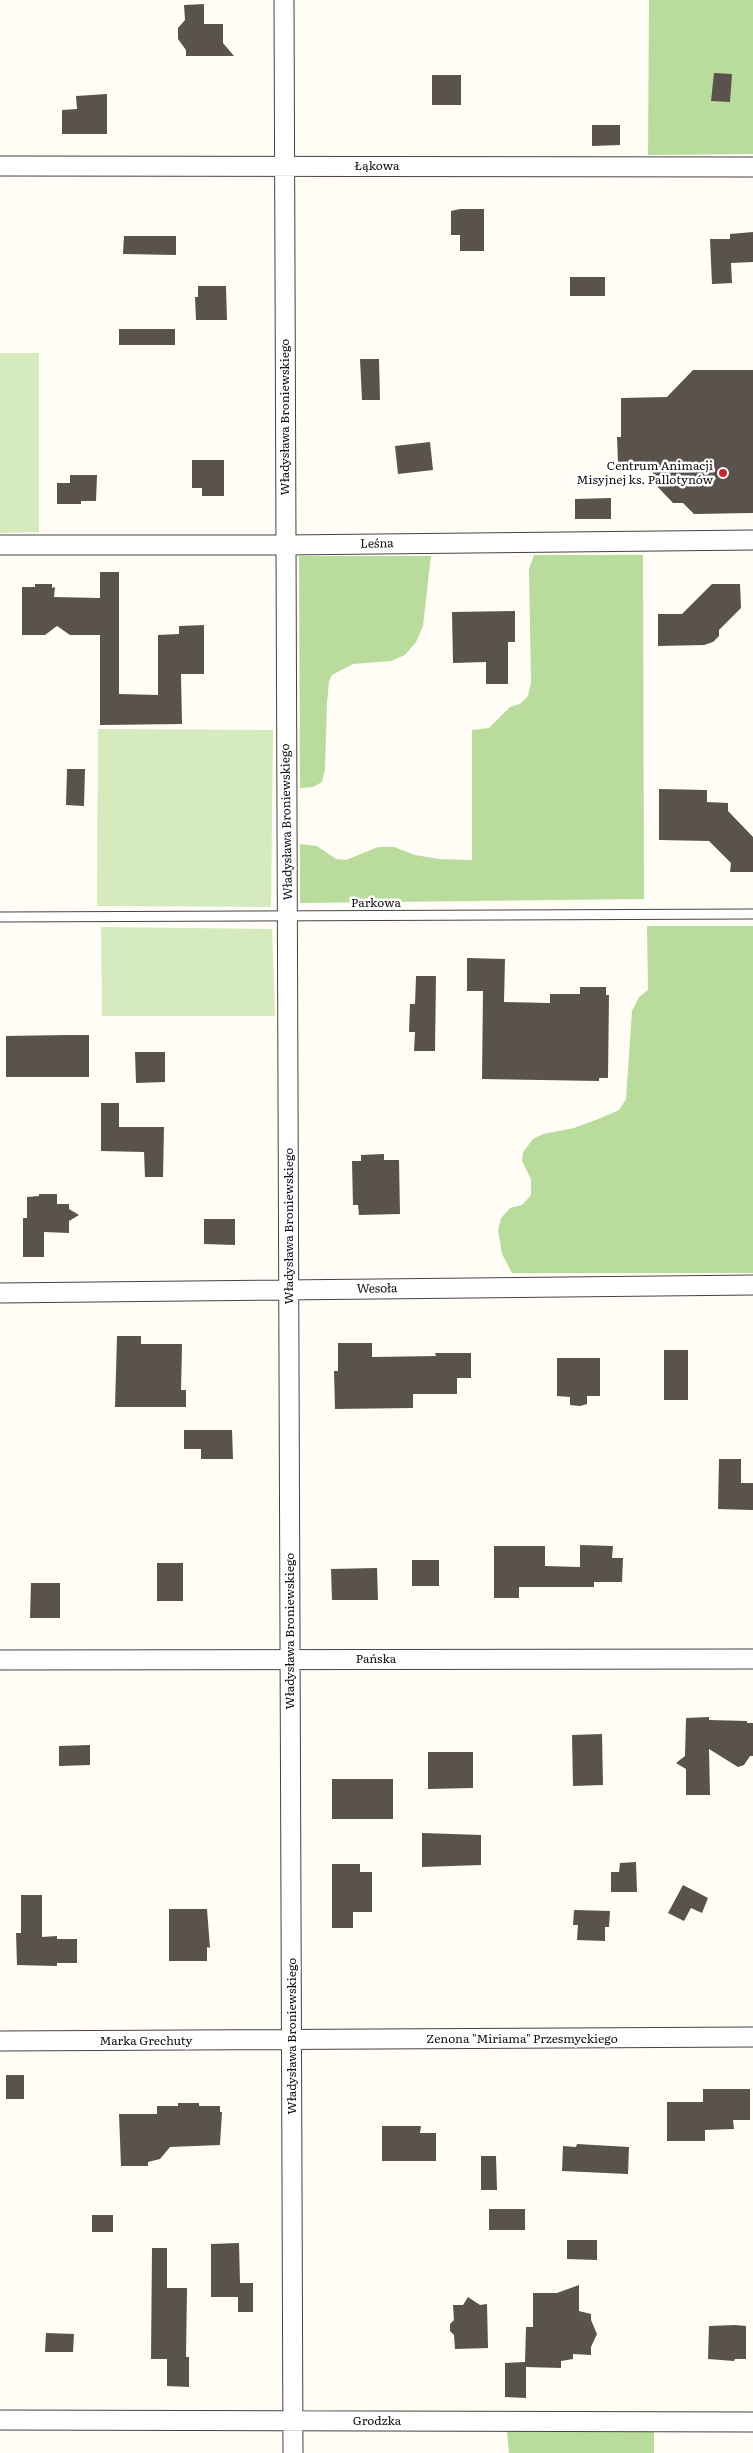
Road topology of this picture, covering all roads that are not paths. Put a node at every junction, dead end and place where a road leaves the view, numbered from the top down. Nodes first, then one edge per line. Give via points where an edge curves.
1 (284, 0) edge
2 (0, 166) edge
3 (284, 166) junction
4 (753, 167) edge
5 (753, 540) edge
6 (0, 545) edge
7 (285, 545) junction
8 (753, 914) edge
9 (288, 916) junction
10 (0, 917) edge
11 (753, 1285) edge
12 (289, 1290) junction
13 (0, 1293) edge
14 (290, 1658) junction
15 (753, 1659) edge
16 (0, 1660) edge
17 (753, 2037) edge
18 (292, 2040) junction
19 (0, 2041) edge
20 (0, 2420) edge
21 (293, 2421) junction
22 (753, 2422) edge
23 (292, 2453) edge

1 - 3 street, Władysława Broniewskiego
2 - 3 street, Łąkowa
3 - 4 street, Łąkowa
3 - 7 street, Władysława Broniewskiego
5 - 7 street, Leśna
6 - 7 street, Leśna
7 - 9 street, Władysława Broniewskiego
8 - 9 lane, Parkowa
9 - 10 lane, Parkowa
9 - 12 street, Władysława Broniewskiego
11 - 12 street, Wesoła
12 - 13 street, Wesoła
12 - 14 street, Władysława Broniewskiego
14 - 15 street, Pańska
14 - 16 street, Pańska
14 - 18 street, Władysława Broniewskiego
17 - 18 street, Zenona "Miriama" Przesmyckiego
18 - 19 street, Marka Grechuty
18 - 21 street, Władysława Broniewskiego
20 - 21 street, Grodzka
21 - 22 street, Grodzka
21 - 23 street, Władysława Broniewskiego

